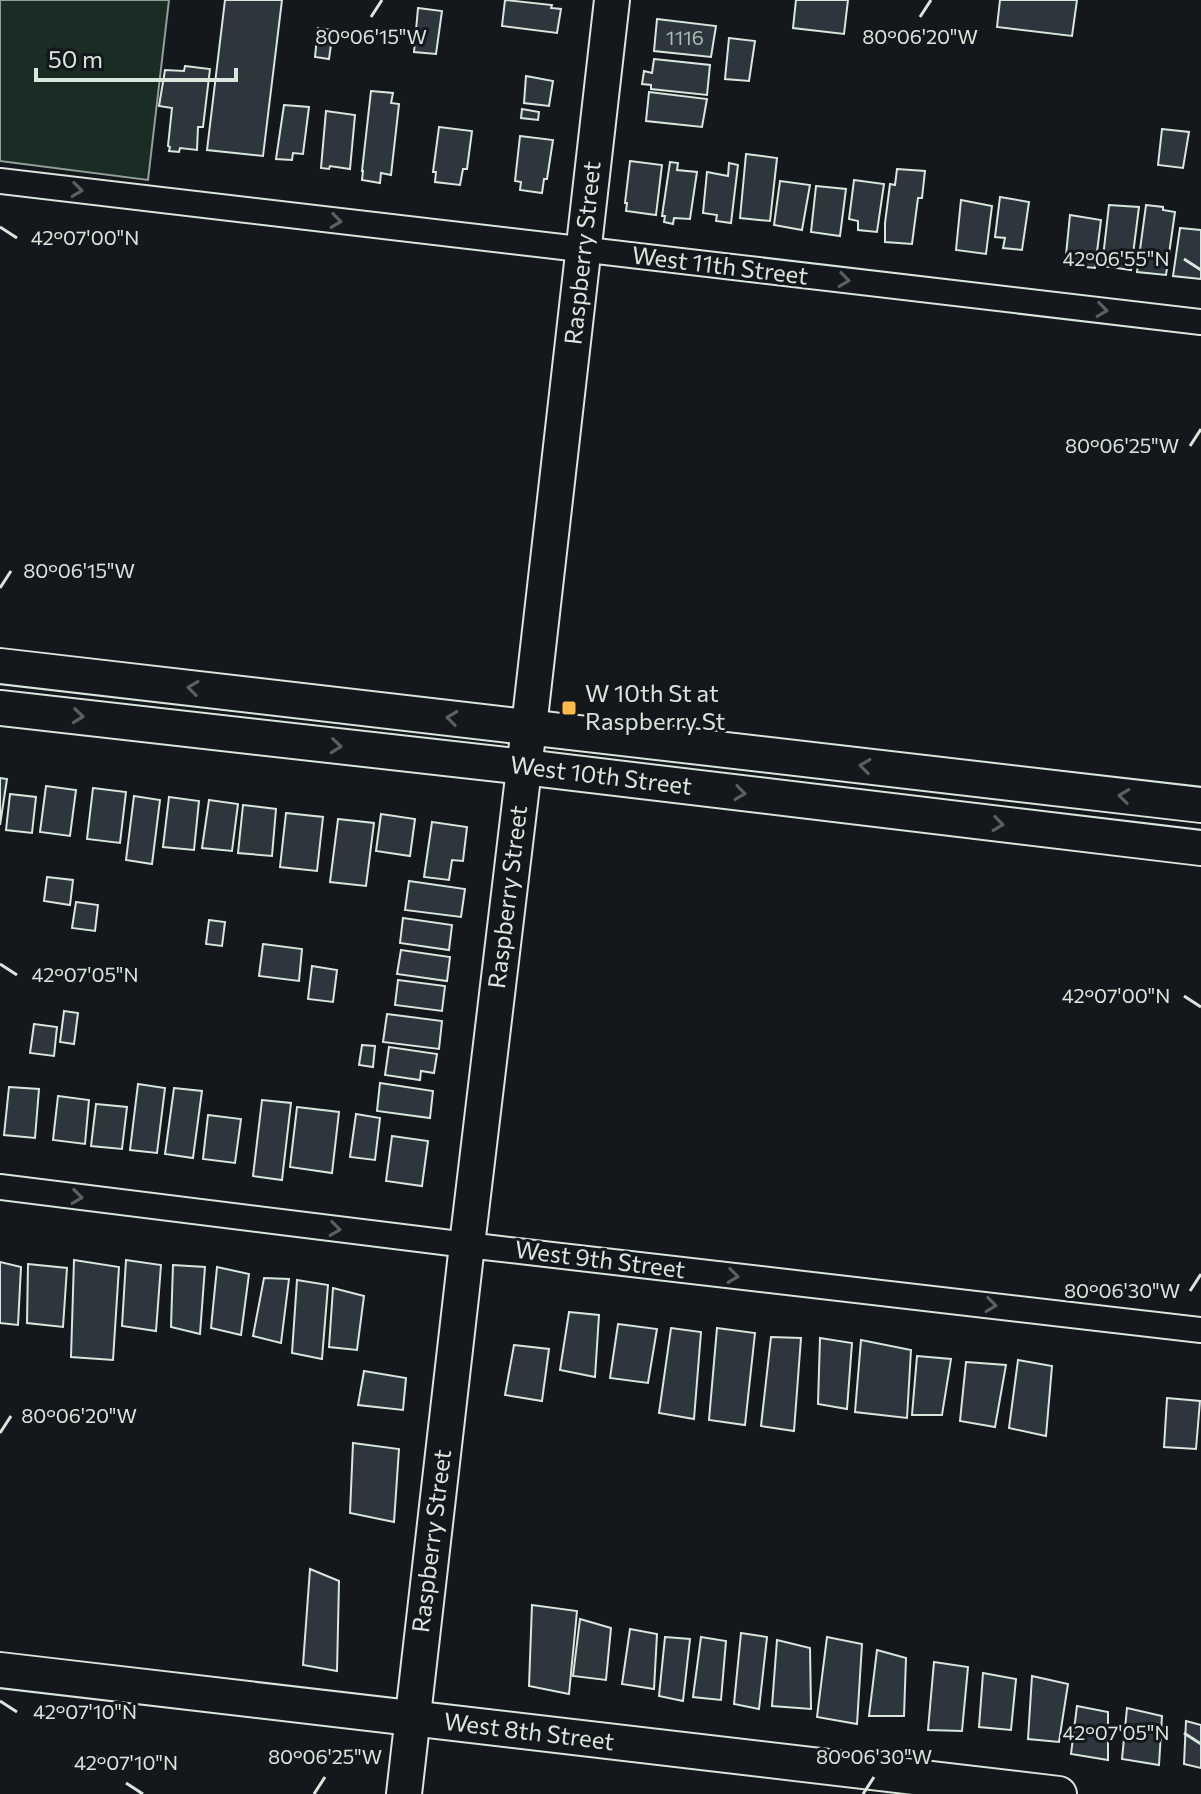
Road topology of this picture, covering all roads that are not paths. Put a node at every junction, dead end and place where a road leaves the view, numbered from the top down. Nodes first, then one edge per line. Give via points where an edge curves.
1 (612, 0) edge
2 (0, 181) edge
3 (583, 250) junction
4 (1201, 322) edge
5 (0, 666) edge
6 (0, 708) edge
7 (529, 727) junction
8 (524, 767) junction
9 (965, 778) junction
10 (1201, 805) edge
11 (959, 819) junction
12 (1201, 848) edge
13 (0, 1187) edge
14 (467, 1245) junction
15 (1201, 1330) edge
16 (0, 1670) edge
17 (414, 1719) junction
18 (404, 1794) edge
19 (1059, 1794) edge

1 - 3 street, Raspberry Street
2 -> 3 street, West 11th Street
3 -> 4 street, West 11th Street
3 - 7 street, Raspberry Street
7 -> 5 street, West 10th Street
6 -> 8 street, West 10th Street
7 - 8 street, Raspberry Street
9 -> 7 street, West 10th Street
8 -> 11 street, West 10th Street
8 - 14 street, Raspberry Street
10 -> 9 street, West 10th Street
9 - 11 street
11 -> 12 street, West 10th Street
13 -> 14 street, West 9th Street
14 -> 15 street, West 9th Street
14 - 17 street, Raspberry Street
16 - 17 street, West 8th Street
17 - 18 street, Raspberry Street
17 - 19 street, West 8th Street

